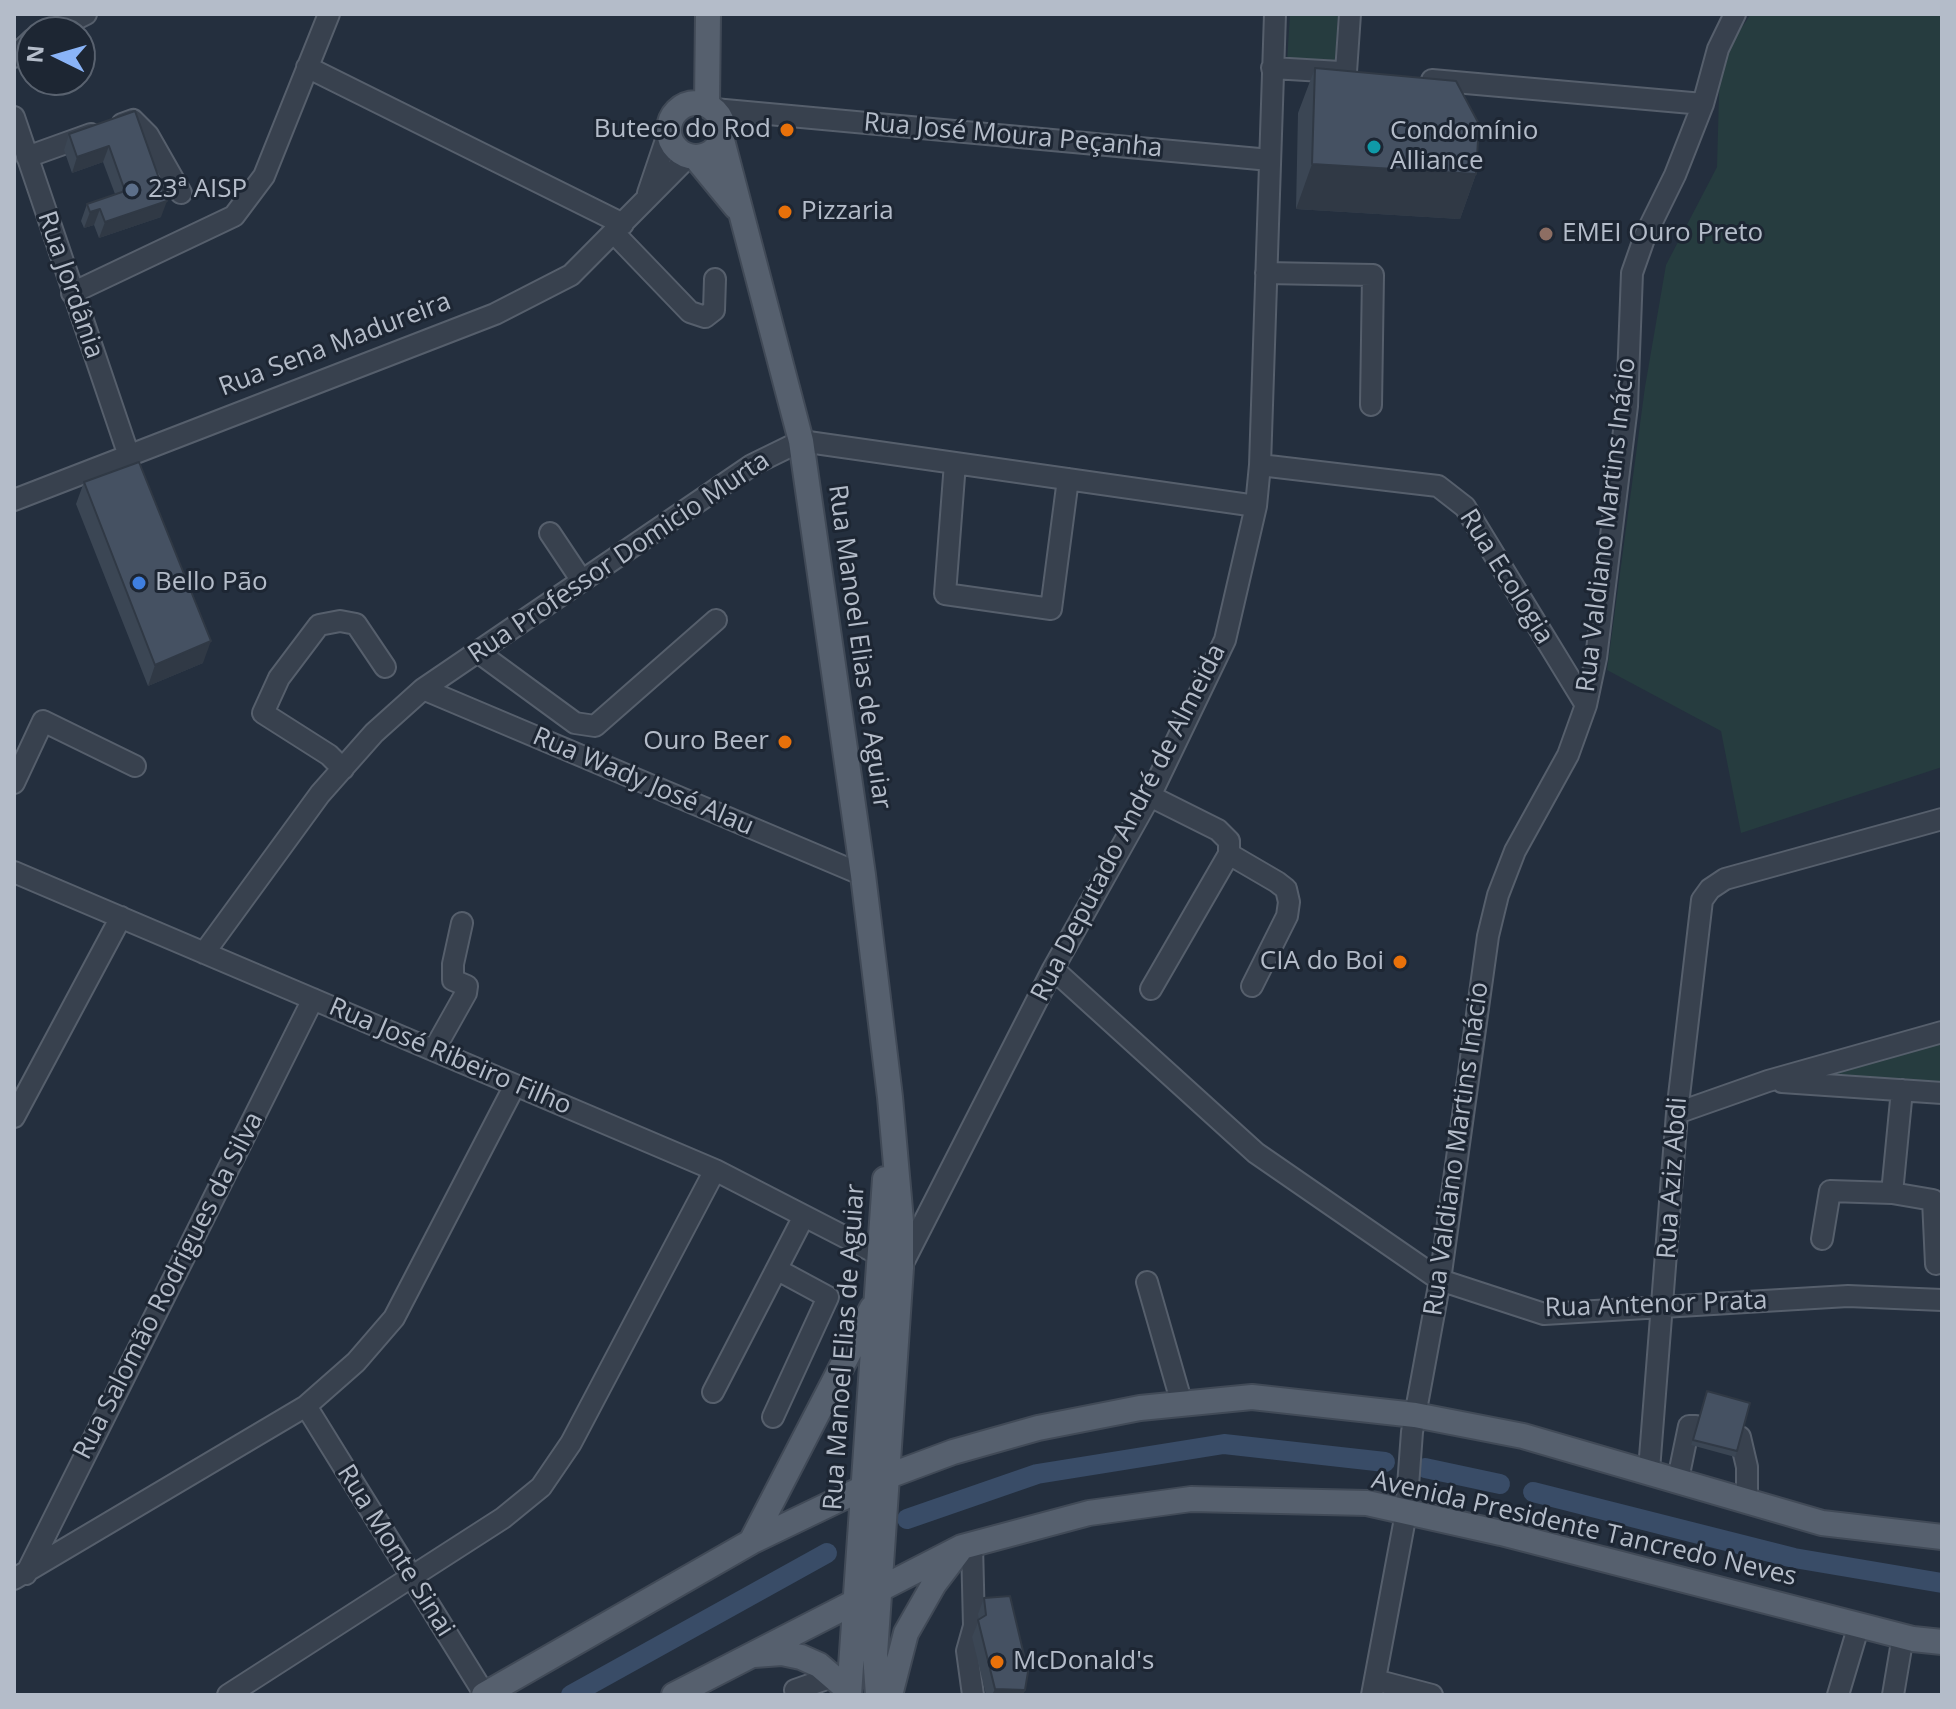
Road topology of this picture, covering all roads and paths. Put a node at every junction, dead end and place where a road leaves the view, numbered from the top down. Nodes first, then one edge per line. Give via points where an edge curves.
1 (329, 14) edge
2 (1275, 14) edge
3 (1350, 14) edge
4 (1735, 14) edge
5 (706, 20) edge
6 (307, 67) junction
7 (1272, 68) junction
8 (1408, 78) edge
9 (1703, 104) junction
10 (711, 107) junction
11 (681, 108) junction
12 (756, 113) junction
13 (14, 117) edge
14 (669, 131) junction
15 (723, 136) junction
16 (27, 157) junction
17 (692, 157) junction
18 (1270, 160) junction
19 (181, 193) dead end
20 (646, 197) junction
21 (740, 212) junction
22 (618, 228) junction
23 (1266, 273) junction
24 (715, 279) dead end
25 (72, 293) junction
26 (1371, 405) dead end
27 (801, 441) junction
28 (128, 453) junction
29 (955, 463) junction
30 (1260, 465) junction
31 (1068, 479) junction
32 (14, 500) edge
33 (1256, 506) junction
34 (550, 533) dead end
35 (582, 581) junction
36 (716, 620) dead end
37 (478, 652) junction
38 (385, 667) dead end
39 (423, 689) junction
40 (1586, 705) junction
41 (135, 766) dead end
42 (343, 769) junction
43 (14, 783) edge
44 (1150, 796) junction
45 (1942, 819) edge
46 (1229, 854) junction
47 (14, 872) edge
48 (863, 875) junction
49 (121, 917) junction
50 (462, 923) dead end
51 (204, 953) junction
52 (1053, 969) junction
53 (1252, 986) dead end
54 (1151, 989) dead end
55 (313, 999) junction
56 (1942, 1032) edge
57 (434, 1050) junction
58 (1768, 1081) junction
59 (515, 1085) junction
60 (1902, 1090) junction
61 (1942, 1093) edge
62 (1677, 1113) junction
63 (14, 1117) edge
64 (715, 1170) junction
65 (1892, 1193) junction
66 (804, 1216) junction
67 (1822, 1239) dead end
68 (890, 1262) junction
69 (1936, 1264) dead end
70 (778, 1270) junction
71 (1440, 1280) junction
72 (1147, 1282) dead end
73 (877, 1299) junction
74 (1942, 1300) edge
75 (1664, 1306) junction
76 (713, 1392) dead end
77 (1182, 1404) junction
78 (306, 1406) junction
79 (1415, 1415) junction
80 (773, 1417) dead end
81 (890, 1418) junction
82 (1696, 1426) edge
83 (1740, 1437) edge
84 (923, 1463) junction
85 (1649, 1470) junction
86 (1678, 1479) junction
87 (876, 1483) junction
88 (1747, 1500) junction
89 (1406, 1513) junction
90 (1942, 1537) edge
91 (751, 1542) junction
92 (967, 1546) junction
93 (20, 1577) edge
94 (410, 1577) junction
95 (881, 1588) junction
96 (856, 1602) junction
97 (1859, 1625) junction
98 (1903, 1636) junction
99 (1942, 1642) edge
100 (744, 1657) junction
101 (844, 1687) edge
102 (1374, 1687) edge
103 (795, 1690) dead end
104 (228, 1695) edge
105 (484, 1695) edge
106 (674, 1695) edge
107 (878, 1695) edge
108 (890, 1695) edge
109 (973, 1695) edge
110 (1432, 1695) edge
111 (1838, 1695) edge
112 (1893, 1695) edge

1 - 6 street
2 - 7 street, Rua Deputado André de Almeida
3 - 7 street via 1354,73
4 - 9 street, Rua Valdiano Martins Inácio via 1718,49
5 - 10 main road
5 - 11 main road
6 - 22 street
6 - 25 street via 264,176 234,216
7 - 18 street, Rua Deputado André de Almeida
8 - 9 street
9 - 40 street, Rua Valdiano Martins Inácio via 1632,273 1627,406
10 - 11 main road via 698,103
10 - 12 street, Rua José Moura Peçanha
10 - 15 main road
11 - 14 main road
12 - 15 street
12 - 18 street, Rua José Moura Peçanha
13 - 16 street, Rua Jordânia
14 - 17 main road via 675,147
14 - 20 street, Rua Sena Madureira
15 - 17 main road via 711,153
15 - 21 main road, Rua Manoel Elias de Aguiar
16 - 19 street via 133,120 148,135
16 - 25 street, Rua Jordânia
17 - 20 street, Rua Sena Madureira
17 - 21 main road, Rua Manoel Elias de Aguiar
18 - 23 street, Rua Deputado André de Almeida
20 - 22 street, Rua Sena Madureira
21 - 27 main road, Rua Manoel Elias de Aguiar
22 - 24 street via 690,312 705,317 714,310
22 - 28 street, Rua Sena Madureira via 571,275 495,314
23 - 26 street via 1373,275
23 - 30 street, Rua Deputado André de Almeida
25 - 28 street, Rua Jordânia
27 - 29 street, Rua Professor Domicio Murta
27 - 35 street, Rua Professor Domicio Murta via 752,465
27 - 48 main road, Rua Manoel Elias de Aguiar
28 - 32 street, Rua Sena Madureira
29 - 31 street, Rua Professor Domicio Murta
29 - 31 street via 945,594 1051,609
30 - 33 street, Rua Deputado André de Almeida
30 - 40 street, Rua Ecologia via 1438,486 1465,507
31 - 33 street, Rua Professor Domicio Murta
33 - 44 street, Rua Deputado André de Almeida via 1225,640
34 - 35 street
35 - 37 street, Rua Professor Domicio Murta
36 - 37 street via 595,726 575,723
37 - 39 street, Rua Professor Domicio Murta
38 - 42 street via 356,624 319,625 279,678 263,713
39 - 42 street, Rua Professor Domicio Murta
39 - 48 street, Rua Wady José Alau
40 - 71 street, Rua Valdiano Martins Inácio via 1568,755 1515,851 1498,895
41 - 43 street via 43,721
42 - 51 street, Rua Professor Domicio Murta
44 - 46 street via 1218,830 1229,841
44 - 52 street, Rua Deputado André de Almeida
45 - 62 street, Rua Aziz Abdi via 1725,879 1710,889 1699,915
46 - 53 street via 1286,889 1289,902
46 - 54 street
47 - 49 street, Rua José Ribeiro Filho
48 - 68 main road, Rua Manoel Elias de Aguiar via 901,1221
49 - 51 street, Rua José Ribeiro Filho
49 - 63 street
50 - 57 street via 453,980 467,986 466,993
51 - 55 street, Rua José Ribeiro Filho
52 - 68 street, Rua Deputado André de Almeida
52 - 71 street, Rua Antenor Prata via 1256,1153
55 - 57 street, Rua José Ribeiro Filho
55 - 93 street, Rua Salomão Rodrigues da Silva
56 - 58 street
57 - 59 street, Rua José Ribeiro Filho
58 - 60 street
58 - 62 street
59 - 64 street, Rua José Ribeiro Filho
59 - 78 street via 394,1318 356,1362
60 - 61 street
60 - 65 street
62 - 75 street, Rua Aziz Abdi
64 - 66 street, Rua José Ribeiro Filho
64 - 94 street via 571,1443 541,1487 503,1518
65 - 67 street via 1830,1191
65 - 69 street via 1933,1200
66 - 68 street, Rua José Ribeiro Filho
66 - 70 street
68 - 73 main road, Rua Manoel Elias de Aguiar
68 - 81 main road, Rua Manoel Elias de Aguiar
70 - 76 street
70 - 80 street via 828,1297
71 - 75 street, Rua Antenor Prata via 1544,1314
71 - 79 street, Rua Valdiano Martins Inácio
72 - 77 street
73 - 87 main road, Rua Manoel Elias de Aguiar
73 - 91 main road
74 - 75 street, Rua Antenor Prata via 1848,1296
75 - 85 street, Rua Aziz Abdi
77 - 79 main road via 1252,1397
77 - 84 main road via 1038,1428
78 - 93 street
78 - 94 street, Rua Monte Sinai
79 - 85 main road via 1523,1436
79 - 89 street, Rua Valdiano Martins Inácio
81 - 84 main road via 903,1453
81 - 87 main road, Rua Manoel Elias de Aguiar
82 - 86 street via 1689,1426
83 - 88 street
84 - 87 main road
85 - 86 main road
86 - 88 main road
87 - 91 main road
87 - 95 main road, Rua Manoel Elias de Aguiar
87 - 96 main road, Rua Manoel Elias de Aguiar
88 - 90 main road via 1822,1523
89 - 92 main road, Avenida Presidente Tancredo Neves via 1367,1503 1191,1499 1089,1513
89 - 97 main road, Avenida Presidente Tancredo Neves
89 - 102 street, Rua Valdiano Martins Inácio
91 - 105 main road
92 - 95 main road, Avenida Presidente Tancredo Neves
92 - 108 main road via 934,1584 906,1633
92 - 109 street via 974,1626 967,1651
94 - 104 street
94 - 105 street, Rua Monte Sinai
95 - 96 main road, Avenida Presidente Tancredo Neves
95 - 107 main road, Rua Manoel Elias de Aguiar via 875,1654
96 - 100 main road, Avenida Presidente Tancredo Neves
96 - 101 main road, Rua Manoel Elias de Aguiar
97 - 98 main road, Avenida Presidente Tancredo Neves
97 - 111 street
98 - 99 main road, Avenida Presidente Tancredo Neves
98 - 112 street
100 - 101 main road via 801,1657
100 - 106 main road, Avenida Presidente Tancredo Neves
101 - 103 street
102 - 110 street

